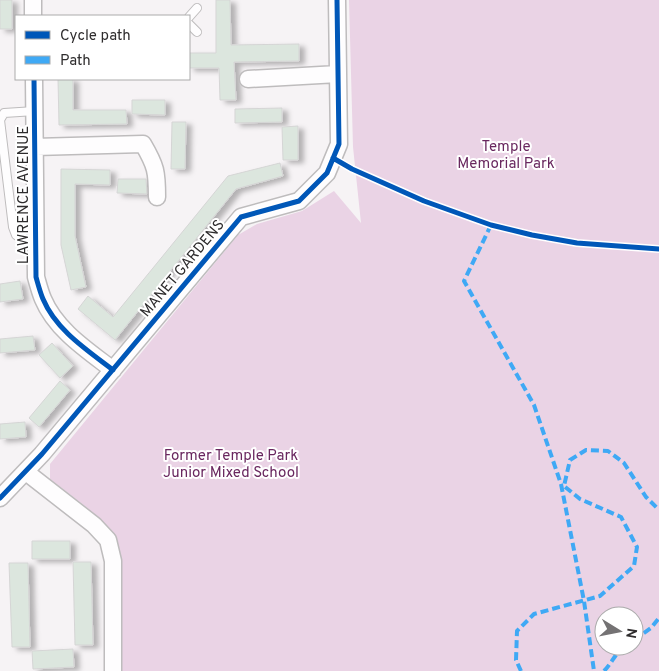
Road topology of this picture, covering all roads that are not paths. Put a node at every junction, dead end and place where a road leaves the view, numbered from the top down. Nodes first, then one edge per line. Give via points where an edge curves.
1 (33, 0) edge
2 (337, 0) edge
3 (197, 8) dead end
4 (33, 15) edge
5 (190, 16) edge
6 (190, 25) edge
7 (197, 32) dead end
8 (338, 74) junction
9 (248, 79) dead end
10 (34, 80) edge
11 (35, 111) junction
12 (34, 146) junction
13 (158, 197) dead end
14 (36, 249) junction
15 (113, 370) junction
16 (26, 472) junction
17 (0, 498) edge
18 (113, 671) edge

1 - 4 street
2 - 8 street, MANET GARDENS
3 - 5 lane
6 - 7 lane
8 - 9 street
8 - 15 street, MANET GARDENS via 339,144 327,173 299,201 241,217
10 - 11 street, LAWRENCE AVENUE
11 - 12 street, LAWRENCE AVENUE
11 - 14 lane via 4,113 0,120 13,227 16,235
12 - 13 street via 143,144 155,168
12 - 14 street, LAWRENCE AVENUE
14 - 15 street, LAWRENCE AVENUE via 36,277 43,300 69,335
15 - 16 street, MANET GARDENS
16 - 17 street, MANET GARDENS
16 - 18 street via 94,525 108,540 113,561

